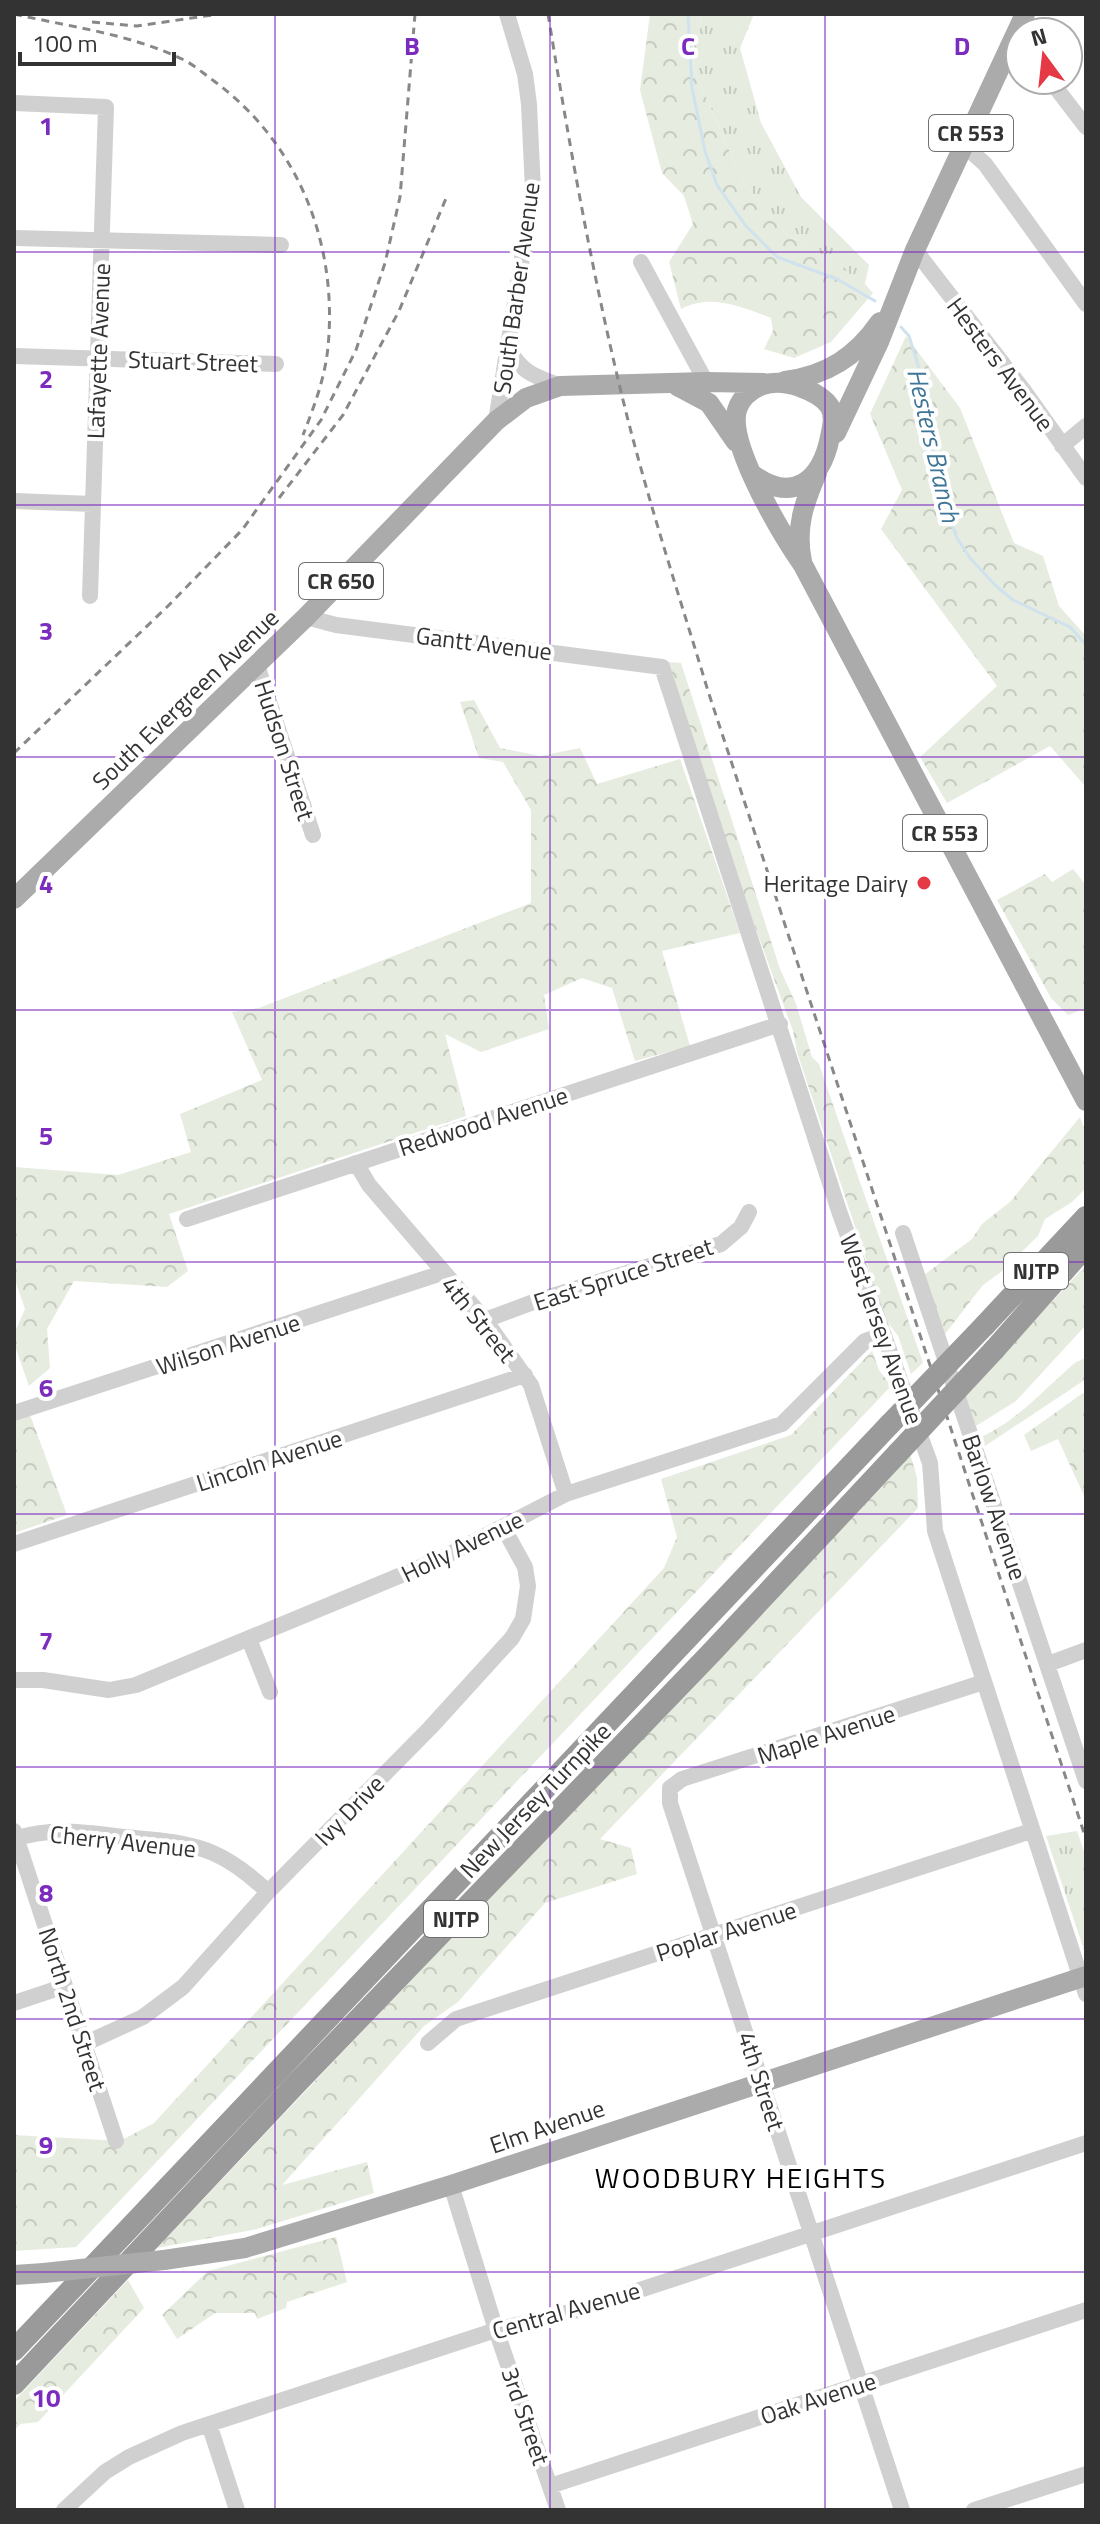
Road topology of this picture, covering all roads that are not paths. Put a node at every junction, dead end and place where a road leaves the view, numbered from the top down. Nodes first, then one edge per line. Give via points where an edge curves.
1 (507, 14) edge
2 (1004, 66) edge
3 (1062, 96) edge
4 (14, 103) edge
5 (1086, 127) edge
6 (965, 146) junction
7 (14, 238) edge
8 (102, 241) junction
9 (281, 245) dead end
10 (915, 250) junction
11 (641, 262) dead end
12 (896, 298) junction
13 (1086, 304) edge
14 (507, 348) junction
15 (14, 356) edge
16 (98, 359) junction
17 (276, 364) dead end
18 (706, 382) junction
19 (668, 383) junction
20 (772, 383) junction
21 (560, 386) junction
22 (496, 421) junction
23 (1086, 426) edge
24 (1062, 446) junction
25 (743, 452) junction
26 (824, 457) junction
27 (752, 474) junction
28 (1086, 478) edge
29 (14, 501) edge
30 (93, 504) junction
31 (803, 565) junction
32 (90, 596) dead end
33 (306, 617) junction
34 (257, 665) junction
35 (662, 667) joint
36 (313, 835) dead end
37 (14, 899) edge
38 (780, 1024) junction
39 (1086, 1101) edge
40 (356, 1163) junction
41 (749, 1212) dead end
42 (1086, 1217) edge
43 (187, 1219) dead end
44 (903, 1233) dead end
45 (1086, 1246) edge
46 (442, 1273) junction
47 (485, 1320) junction
48 (882, 1335) junction
49 (525, 1375) junction
50 (14, 1413) edge
51 (566, 1494) junction
52 (503, 1527) junction
53 (14, 1544) edge
54 (249, 1639) junction
55 (1086, 1650) edge
56 (1048, 1664) junction
57 (14, 1680) edge
58 (984, 1682) junction
59 (270, 1692) dead end
60 (1086, 1781) edge
61 (670, 1788) joint
62 (1031, 1831) junction
63 (15, 1836) edge
64 (268, 1892) junction
65 (713, 1935) junction
66 (1084, 1982) edge
67 (65, 1986) junction
68 (14, 2003) edge
69 (428, 2043) dead end
70 (84, 2044) junction
71 (762, 2081) junction
72 (116, 2141) dead end
73 (1086, 2143) edge
74 (451, 2185) junction
75 (811, 2233) junction
76 (14, 2275) edge
77 (1086, 2310) edge
78 (496, 2330) junction
79 (14, 2350) edge
80 (14, 2384) edge
81 (860, 2385) junction
82 (209, 2424) junction
83 (1086, 2474) edge
84 (550, 2486) junction
85 (64, 2510) edge
86 (237, 2510) edge
87 (558, 2510) edge
88 (902, 2510) edge
89 (974, 2510) edge

1 - 14 street, South Barber Avenue via 525,74 533,190
2 - 6 main road, South Evergreen Avenue / CR 553
3 - 5 street
4 - 8 street, Lafayette Avenue via 106,107
6 - 10 main road, South Evergreen Avenue / CR 553
6 - 13 street via 985,164
7 - 8 street
8 - 9 street
8 - 16 street, Lafayette Avenue
10 - 12 main road, South Evergreen Avenue / CR 553
10 - 24 street, Hesters Avenue
11 - 18 street
12 - 20 main road, South Evergreen Avenue / CR 553 via 850,356 812,377
12 - 26 main road, South Evergreen Avenue / CR 553
14 - 21 street via 531,376
14 - 22 street, South Barber Avenue
15 - 16 street, Stuart Street
16 - 17 street, Stuart Street
16 - 30 street, Lafayette Avenue
18 - 19 main road, South Evergreen Avenue / CR 650
18 - 20 main road, South Evergreen Avenue / CR 650
19 - 21 main road, South Evergreen Avenue / CR 650
19 - 25 main road, South Evergreen Avenue / CR 650 via 709,403
20 - 25 main road via 748,393 736,412
20 - 26 main road via 804,389 827,403 833,415
21 - 22 main road, South Evergreen Avenue / CR 650 via 526,398
22 - 33 main road, South Evergreen Avenue / CR 650
23 - 24 street
24 - 28 street, Hesters Avenue
25 - 27 main road
26 - 27 main road via 809,479 789,488 768,486
26 - 31 main road, CR 553 via 799,526
27 - 31 main road, CR 553
29 - 30 street
30 - 32 street, Lafayette Avenue
31 - 39 main road, CR 553
33 - 34 main road, South Evergreen Avenue / CR 650
33 - 35 street, Gantt Avenue
34 - 36 street, Hudson Street
34 - 37 main road, South Evergreen Avenue / CR 650
35 - 38 street, West Jersey Avenue
38 - 40 street, Redwood Avenue
38 - 48 street, West Jersey Avenue
40 - 43 street, Redwood Avenue
40 - 46 street, 4th Street
41 - 47 street, East Spruce Street via 721,1244
42 - 79 highway, New Jersey Turnpike / NJTP, bridge
44 - 56 street, Barlow Avenue
45 - 80 highway, New Jersey Turnpike / NJTP, bridge via 690,1675
46 - 47 street, 4th Street
46 - 50 street, Wilson Avenue
47 - 49 street, 4th Street
48 - 51 street, Holly Avenue via 865,1341 782,1424
48 - 58 street, West Jersey Avenue via 930,1463 935,1531
49 - 51 street, 4th Street
49 - 53 street, Lincoln Avenue
51 - 52 street, Holly Avenue
52 - 54 street, Holly Avenue
52 - 64 street, Ivy Drive via 525,1567 528,1586 519,1628 430,1728
54 - 57 street, Holly Avenue via 136,1685 109,1690
54 - 59 street
55 - 56 street
56 - 60 street, Barlow Avenue
58 - 61 street, Maple Avenue via 682,1779
58 - 62 street, West Jersey Avenue
61 - 65 street, 4th Street via 670,1803
62 - 65 street, Poplar Avenue
62 - 66 street, West Jersey Avenue
63 - 64 street, Cherry Avenue via 69,1830 187,1844 235,1864
63 - 67 street, North 2nd Street
64 - 70 street, Ivy Drive via 159,2007
65 - 69 street, Poplar Avenue via 456,2019
65 - 71 street, 4th Street
66 - 71 main road, Elm Avenue
67 - 68 street
67 - 70 street, North 2nd Street
70 - 72 street, North 2nd Street
71 - 74 main road, Elm Avenue
71 - 75 street, 4th Street
73 - 75 street, Central Avenue
74 - 76 main road, Elm Avenue, bridge via 245,2248
74 - 78 street, 3rd Street
75 - 78 street, Central Avenue via 582,2309
75 - 81 street, 4th Street
77 - 81 street, Oak Avenue
78 - 82 street, Central Avenue
78 - 84 street, 3rd Street
81 - 84 street, Oak Avenue
81 - 88 street, 4th Street
82 - 85 street, Central Avenue via 129,2457
82 - 86 street
83 - 89 street
84 - 87 street, 3rd Street

